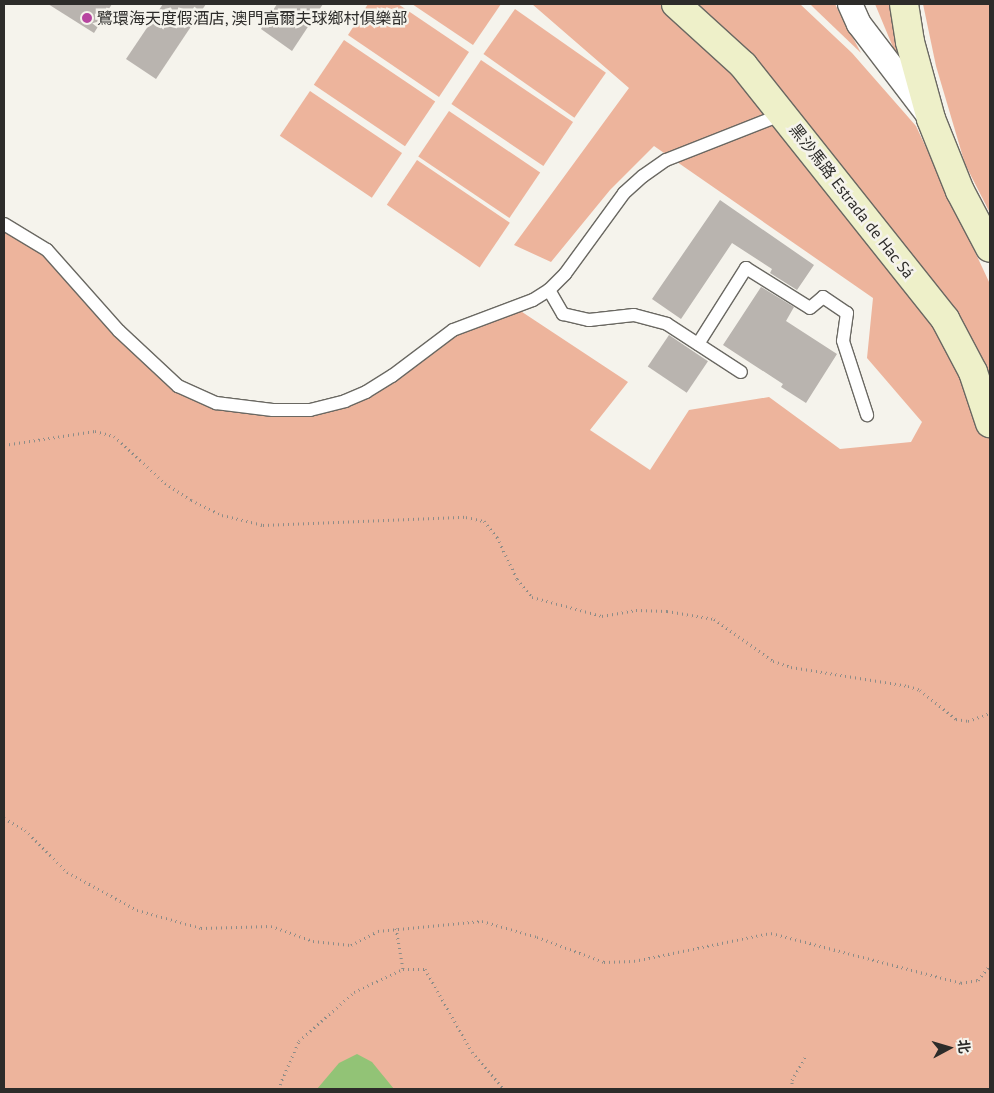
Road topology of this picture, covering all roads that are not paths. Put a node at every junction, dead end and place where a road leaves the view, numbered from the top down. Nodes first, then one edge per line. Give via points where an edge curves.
1 (676, 4) edge
2 (850, 4) edge
3 (904, 4) edge
4 (783, 114) junction
5 (931, 119) junction
6 (4, 224) edge
7 (990, 248) edge
8 (549, 290) junction
9 (698, 344) junction
10 (741, 372) dead end
11 (867, 415) dead end
12 (990, 423) edge

1 - 4 main road, 黑沙馬路 Estrada de Hac Sá via 743,65
2 - 5 street via 859,24
3 - 5 main road via 910,42
4 - 8 lane via 666,160 643,176 624,193 565,274
4 - 12 main road, 黑沙馬路 Estrada de Hac Sá via 945,319 973,372
5 - 7 main road via 960,191
6 - 8 lane via 47,250 119,331 178,386 216,403 263,409 310,410 345,401 392,376 453,330 533,300
8 - 9 lane via 563,314 589,320 634,315 667,324
9 - 10 lane
9 - 11 lane via 746,268 810,308 823,296 847,313 843,341

